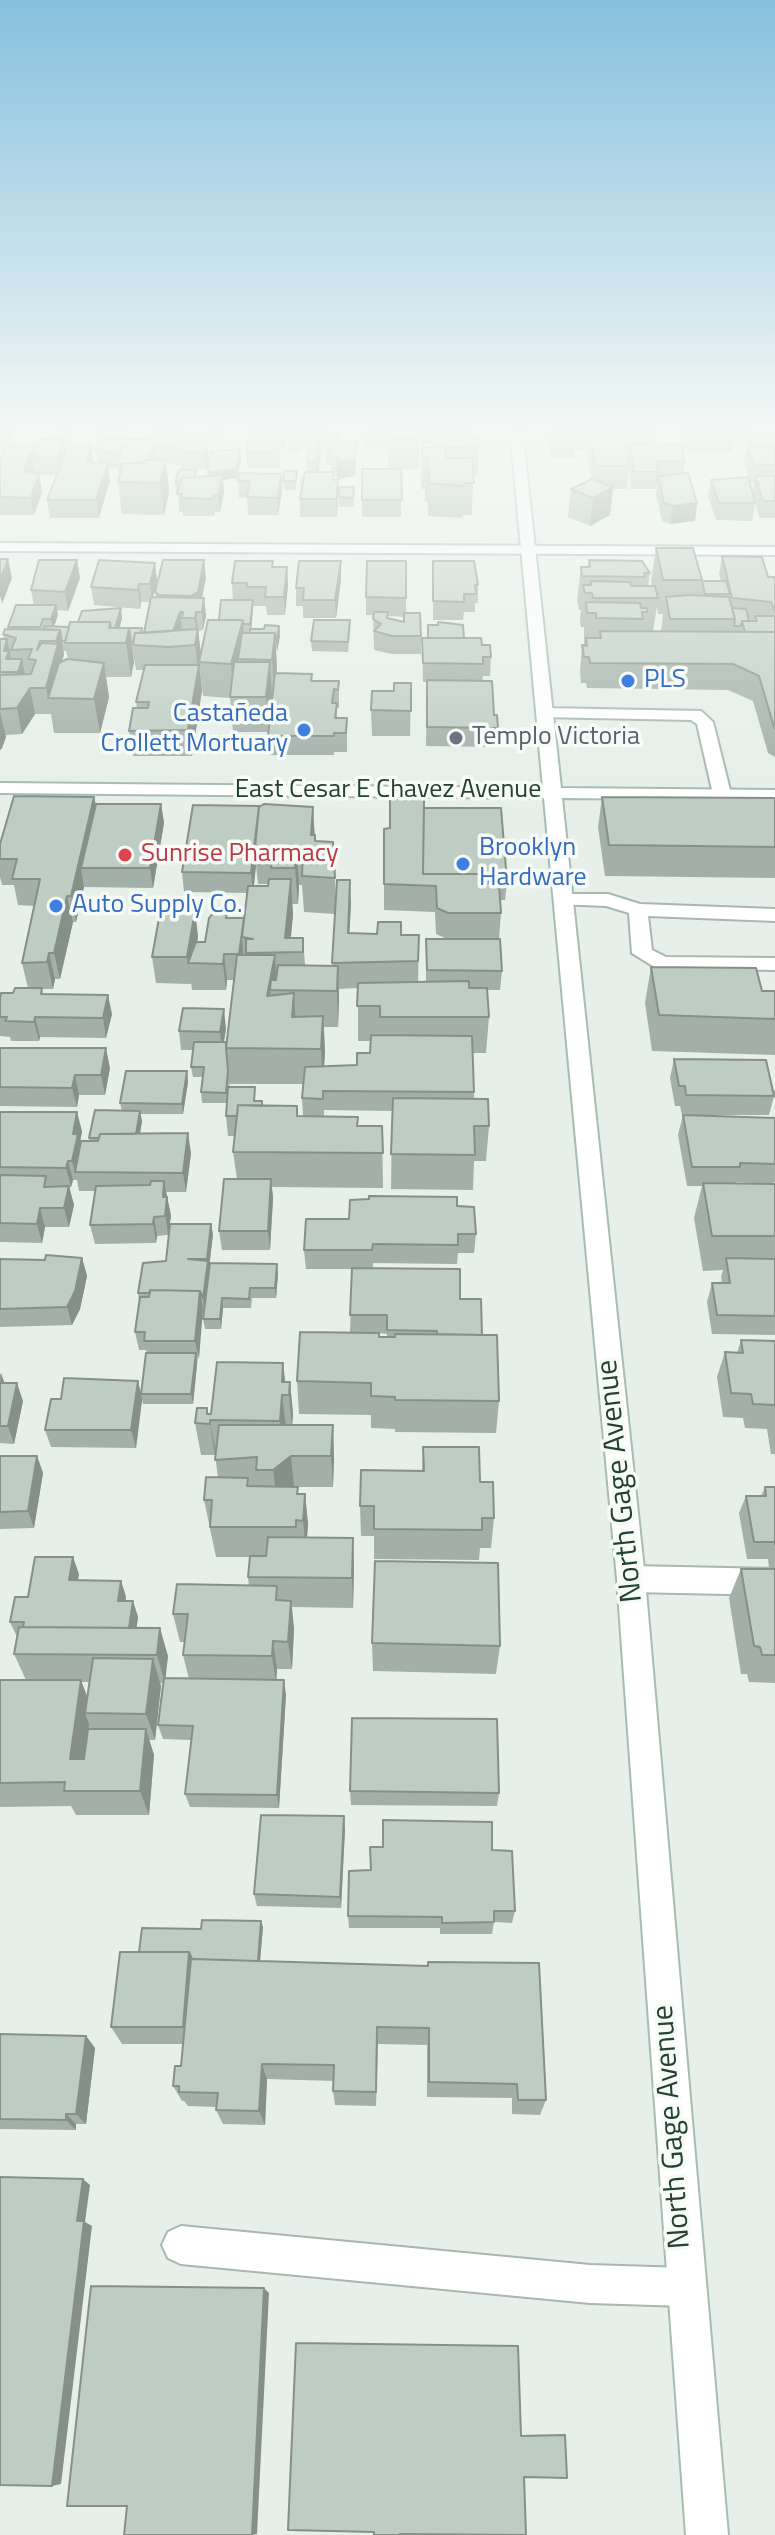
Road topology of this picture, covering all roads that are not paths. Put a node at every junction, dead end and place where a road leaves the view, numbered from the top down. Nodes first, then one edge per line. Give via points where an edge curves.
1 (0, 547) edge
2 (530, 549) junction
3 (775, 551) edge
4 (545, 713) junction
5 (0, 788) edge
6 (551, 792) junction
7 (722, 794) junction
8 (775, 795) edge
9 (562, 900) junction
10 (638, 910) junction
11 (775, 915) edge
12 (775, 964) edge
13 (631, 1579) junction
14 (775, 1582) edge
15 (181, 2245) dead end
16 (685, 2287) junction
17 (707, 2535) edge

1 - 2 street
2 - 3 street
2 - 4 street, North Gage Avenue
4 - 6 street, North Gage Avenue
4 - 7 street via 695,715 705,722
5 - 6 street, East Cesar E Chavez Avenue
6 - 7 street, East Cesar E Chavez Avenue
6 - 9 street, North Gage Avenue
7 - 8 street, East Cesar E Chavez Avenue
9 - 10 street via 608,900
9 - 13 street, North Gage Avenue
10 - 11 street
10 - 12 street via 642,953 663,963
13 - 14 street
13 - 16 street, North Gage Avenue
15 - 16 street via 590,2284
16 - 17 street, North Gage Avenue

